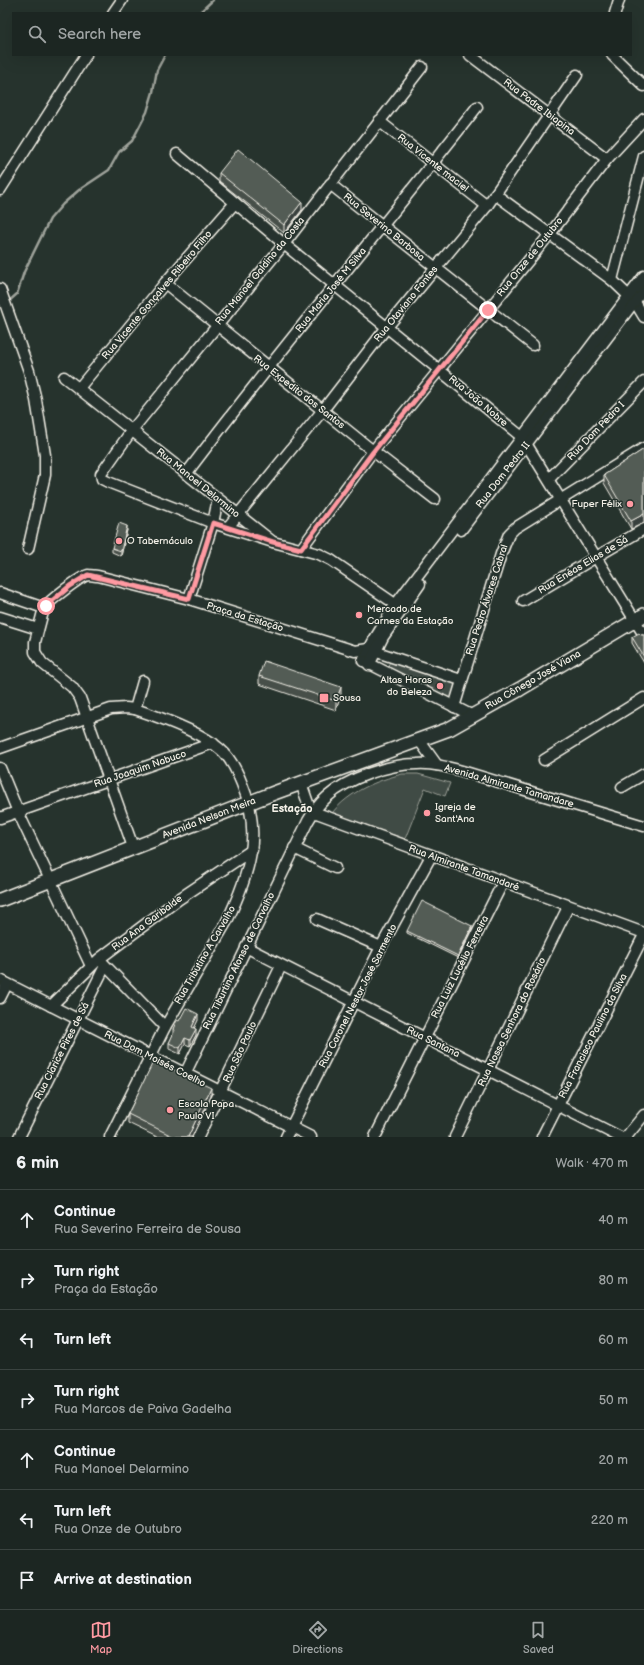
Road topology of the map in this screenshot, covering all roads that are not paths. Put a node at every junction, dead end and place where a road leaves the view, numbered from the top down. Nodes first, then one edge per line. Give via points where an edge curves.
1 (122, 0) edge
2 (619, 0) edge
3 (114, 12) edge
4 (615, 12) edge
5 (85, 56) edge
6 (471, 56) edge
7 (613, 56) edge
8 (422, 67) dead end
9 (577, 75) dead end
10 (644, 86) edge
11 (477, 107) dead end
12 (550, 115) junction
13 (644, 119) edge
14 (379, 121) junction
15 (177, 154) dead end
16 (644, 156) edge
17 (607, 159) junction
18 (433, 164) junction
19 (330, 184) junction
20 (0, 190) edge
21 (496, 194) junction
22 (235, 203) junction
23 (487, 206) junction
24 (383, 226) junction
25 (550, 234) junction
26 (284, 244) junction
27 (435, 268) junction
28 (644, 276) edge
29 (612, 280) junction
30 (165, 283) junction
31 (335, 285) junction
32 (644, 289) edge
33 (0, 290) edge
34 (632, 298) junction
35 (488, 310) junction
36 (644, 317) edge
37 (216, 325) junction
38 (387, 327) junction
39 (533, 345) dead end
40 (267, 367) junction
41 (440, 370) junction
42 (64, 377) dead end
43 (644, 382) edge
44 (79, 388) junction
45 (323, 410) junction
46 (132, 430) junction
47 (524, 441) junction
48 (644, 448) edge
49 (373, 452) junction
50 (186, 474) junction
51 (549, 479) junction
52 (218, 499) junction
53 (435, 499) dead end
54 (560, 500) junction
55 (238, 515) junction
56 (213, 523) junction
57 (228, 527) junction
58 (644, 529) edge
59 (273, 542) junction
60 (28, 549) dead end
61 (301, 549) junction
62 (596, 556) junction
63 (0, 593) edge
64 (189, 599) junction
65 (523, 602) dead end
66 (399, 606) junction
67 (44, 608) junction
68 (0, 617) edge
69 (639, 617) edge
70 (38, 629) junction
71 (644, 634) edge
72 (372, 650) junction
73 (355, 651) junction
74 (366, 663) junction
75 (461, 680) junction
76 (143, 681) dead end
77 (644, 698) edge
78 (454, 707) junction
79 (135, 709) junction
80 (471, 715) junction
81 (86, 716) junction
82 (419, 740) junction
83 (213, 743) junction
84 (0, 748) edge
85 (544, 760) dead end
86 (437, 765) junction
87 (0, 768) edge
88 (644, 774) edge
89 (109, 780) junction
90 (301, 783) junction
91 (622, 787) dead end
92 (249, 803) junction
93 (18, 812) junction
94 (314, 812) junction
95 (0, 818) edge
96 (644, 826) edge
97 (132, 847) junction
98 (294, 848) junction
99 (252, 850) junction
100 (431, 856) junction
101 (335, 868) dead end
102 (51, 880) junction
103 (503, 882) junction
104 (0, 900) edge
105 (568, 907) junction
106 (317, 919) dead end
107 (644, 934) edge
108 (246, 947) junction
109 (381, 947) junction
110 (98, 964) junction
111 (281, 966) junction
112 (4, 982) edge
113 (0, 998) edge
114 (353, 1003) junction
115 (51, 1006) junction
116 (78, 1020) junction
117 (165, 1027) junction
118 (424, 1038) junction
119 (150, 1056) junction
120 (489, 1069) junction
121 (185, 1074) junction
122 (221, 1092) junction
123 (557, 1105) junction
124 (644, 1115) edge
125 (291, 1127) junction
126 (19, 1137) edge
127 (110, 1137) edge
128 (198, 1137) edge
129 (286, 1137) edge
130 (311, 1137) edge
131 (375, 1137) edge
132 (455, 1137) edge
133 (542, 1137) edge
134 (620, 1137) edge
135 (626, 1137) edge

1 - 3 street
2 - 4 street
5 - 20 street
6 - 12 street, Rua Padre Ibiapina
7 - 10 street
8 - 14 street, Rua Manoel Galdino da Costa
9 - 12 street, Rua Otaviano Fontes
11 - 18 street, Rua Maria José M Silva
12 - 17 street, Rua Padre Ibiapina
12 - 21 street, Rua Otaviano Fontes
13 - 17 street, Rua Onze de Outubro
14 - 18 street, Rua Vicente maciel
14 - 19 street, Rua Manoel Galdino da Costa
15 - 22 street, Rua João Nobre
16 - 29 street
17 - 25 street, Rua Onze de Outubro
18 - 23 street, Rua Vicente maciel
18 - 24 street, Rua Maria José M Silva
19 - 24 street, Rua Severino Barbosa
19 - 26 street, Rua Manoel Galdino da Costa
21 - 23 street, Rua Otaviano Fontes
21 - 25 street
22 - 26 street, Rua João Nobre
22 - 30 street, Rua Vicente Gonçalves Ribeiro Filho
23 - 27 street, Rua Otaviano Fontes
24 - 27 street, Rua Severino Barbosa
24 - 31 street, Rua Maria José M Silva
25 - 29 street
25 - 35 street, Rua Onze de Outubro
26 - 31 street, Rua João Nobre
26 - 37 street, Rua Manoel Galdino da Costa
27 - 35 street, Rua Severino Barbosa
27 - 38 street, Rua Otaviano Fontes
28 - 34 street, Rua Dom Pedro II
29 - 34 street
30 - 37 street, Rua Expedito dos Santos
30 - 44 street, Rua Vicente Gonçalves Ribeiro Filho
31 - 38 street, Rua João Nobre
31 - 40 street, Rua Maria José M Silva
32 - 34 street, Rua Dom Pedro II
33 - 60 street via 29,371 45,450 45,475
34 - 36 street
34 - 47 street, Rua Dom Pedro II
35 - 39 street, Rua Severino Barbosa
35 - 41 street, Rua Onze de Outubro
37 - 40 street, Rua Expedito dos Santos
37 - 46 street, Rua Manoel Galdino da Costa
38 - 41 street, Rua João Nobre
38 - 45 street, Rua Otaviano Fontes
40 - 45 street, Rua Expedito dos Santos
40 - 50 street, Rua Maria José M Silva
41 - 47 street, Rua João Nobre
41 - 49 street, Rua Onze de Outubro
42 - 44 street, Rua Manoel Delarmino
43 - 51 street, Rua Dom Pedro I
44 - 46 street, Rua Manoel Delarmino
45 - 49 street, Rua Expedito dos Santos
45 - 55 street, Rua Otaviano Fontes
46 - 50 street, Rua Manoel Delarmino
46 - 56 street, Rua Manoel Galdino da Costa via 103,469 101,476 108,482
47 - 51 street, Rua João Nobre
47 - 66 street, Rua Dom Pedro II
48 - 54 street, Rua Pedro Álvares Cabral
49 - 53 street, Rua Expedito dos Santos
49 - 61 street, Rua Onze de Outubro
50 - 52 street, Rua Manoel Delarmino
51 - 54 street, Rua João Nobre
52 - 55 street, Rua Manoel Delarmino
52 - 56 street
54 - 62 street, Rua João Nobre
54 - 75 street, Rua Pedro Álvares Cabral via 515,528 510,534 501,554
55 - 57 street, Rua Otaviano Fontes
55 - 59 street, Rua Manoel Delarmino
56 - 57 street
56 - 64 street
57 - 59 street
58 - 62 street, Rua Enéas Elias de Sá
59 - 61 street, Rua Manoel Delarmino
61 - 66 street, Rua Manoel Delarmino via 331,560
62 - 65 street, Rua Enéas Elias de Sá
62 - 69 street, Rua João Nobre
63 - 67 street
64 - 67 street, Praça da Estação via 88,575
64 - 73 street, Praça da Estação
66 - 72 street, Rua Dom Pedro II
67 - 70 street
68 - 70 street
69 - 71 street, Rua João Nobre
69 - 80 main road, Rua Cônego José Viana via 520,689
70 - 81 street via 34,647 37,657 68,682 80,698
72 - 73 street, Praça da Estação
72 - 74 street, Rua Dom Pedro II
72 - 75 street
73 - 74 street
74 - 78 street
75 - 78 street, Rua Pedro Álvares Cabral
76 - 79 street
77 - 85 street
78 - 80 street
79 - 81 street via 111,709
79 - 83 street
80 - 82 main road, Rua Cônego José Viana via 449,729
81 - 84 street
81 - 89 street
82 - 86 street
82 - 90 main road, Avenida Nelson Meira
83 - 89 street, Rua Joaquim Nabuco
83 - 92 street via 234,766
86 - 94 street, Avenida Almirante Tamandare via 417,764 379,770 332,792
86 - 96 street, Avenida Almirante Tamandare
87 - 93 street
88 - 91 street
89 - 93 street, Rua Joaquim Nabuco
89 - 97 street
90 - 92 main road, Avenida Nelson Meira
90 - 94 street via 309,806
92 - 97 main road, Avenida Nelson Meira
92 - 99 street, Rua Tributino A Carvalho via 253,826
93 - 95 street, Rua Joaquim Nabuco
93 - 102 street
94 - 98 street, Rua Tiburtino Afonso de Carvalho
94 - 100 street, Rua Almirante Tamandaré
97 - 102 main road, Avenida Nelson Meira
98 - 101 street
98 - 108 street, Rua Tiburtino Afonso de Carvalho
99 - 110 street, Rua Ana Garibalde via 179,899
99 - 117 street, Rua Tributino A Carvalho via 241,888 227,921
100 - 103 street, Rua Almirante Tamandaré
100 - 109 street, Rua Coronel Nestor José Sarmento
102 - 104 main road, Avenida Nelson Meira
102 - 110 street
103 - 105 street, Rua Almirante Tamandaré
103 - 118 street, Rua Luiz Lucélio Ferreira
105 - 107 street, Rua Almirante Tamandaré
105 - 120 street, Rua Nossa Senhora do Rosário
106 - 109 street
107 - 123 street, Rua Francisco Paulino da Silva
108 - 111 street, Rua Santana
108 - 121 street, Rua Tiburtino Afonso de Carvalho
109 - 114 street, Rua Coronel Nestor José Sarmento
110 - 115 street, Rua Ana Garibalde
110 - 116 street, Rua Clarice Pires de Sá
110 - 117 street
111 - 114 street, Rua Santana
111 - 122 street, Rua São Paulo
112 - 113 street
112 - 115 street, Rua Dom Moisés Coelho
114 - 118 street, Rua Santana
114 - 125 street, Rua Coronel Nestor José Sarmento
115 - 116 street, Rua Dom Moisés Coelho
116 - 119 street, Rua Dom Moisés Coelho
116 - 126 street, Rua Clarice Pires de Sá
117 - 119 street, Rua Tributino A Carvalho
118 - 120 street, Rua Santana
118 - 131 street, Rua Luiz Lucélio Ferreira
119 - 121 street, Rua Dom Moisés Coelho
119 - 127 street, Rua Tributino A Carvalho
120 - 123 street, Rua Santana
120 - 132 street, Rua Nossa Senhora do Rosário
121 - 122 street, Rua Dom Moisés Coelho
122 - 125 street, Rua Dom Moisés Coelho
122 - 128 street, Rua São Paulo
123 - 133 street, Rua Francisco Paulino da Silva
123 - 134 street, Rua Santana
124 - 135 street
125 - 129 street, Rua Coronel Nestor José Sarmento
125 - 130 street, Rua Dom Moisés Coelho

